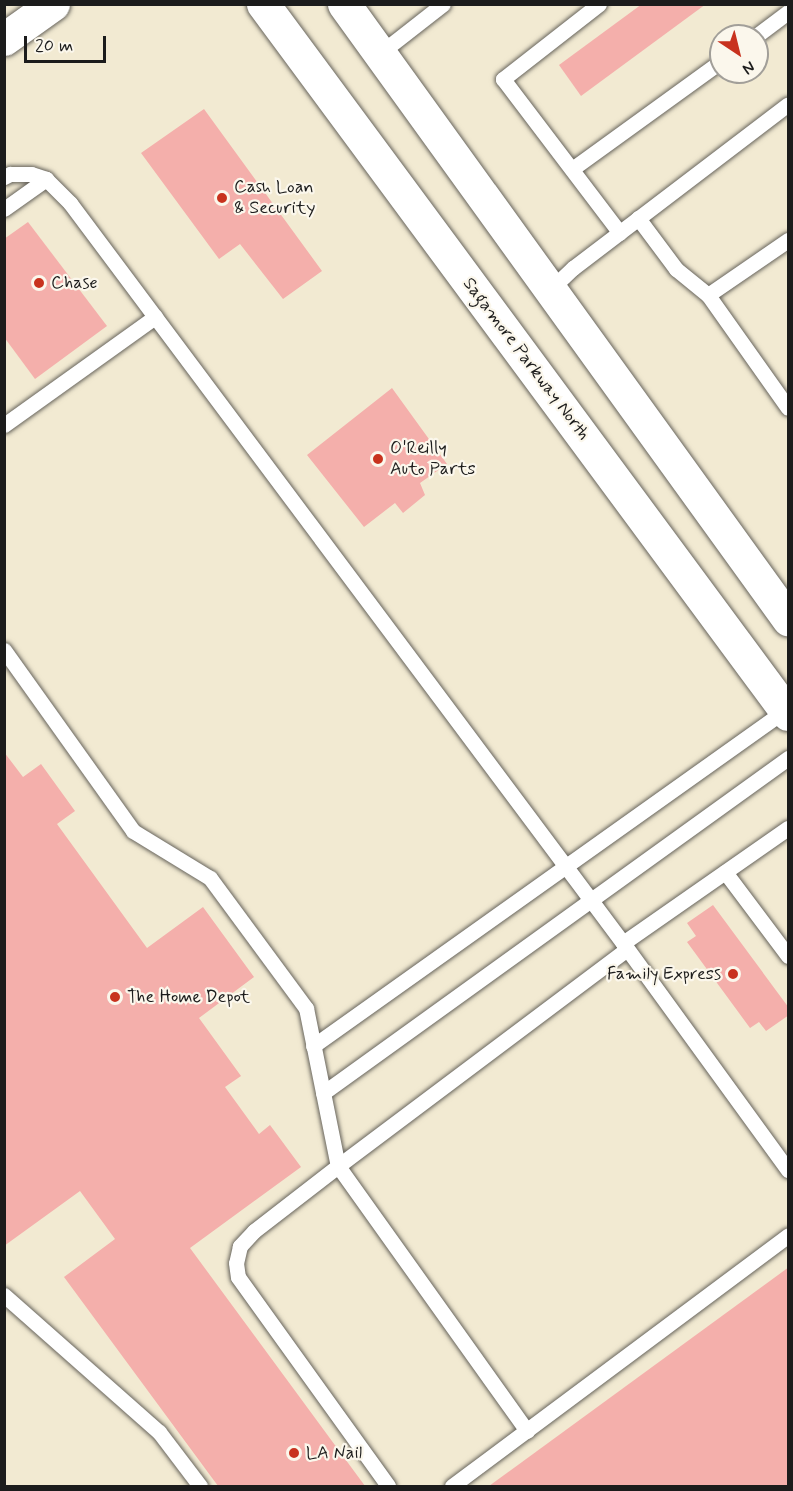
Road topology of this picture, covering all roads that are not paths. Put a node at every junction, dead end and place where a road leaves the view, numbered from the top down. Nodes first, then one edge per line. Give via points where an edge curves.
1 (53, 4) edge
2 (263, 4) edge
3 (344, 4) edge
4 (443, 4) edge
5 (599, 4) edge
6 (789, 12) edge
7 (769, 27) edge
8 (4, 39) edge
9 (379, 54) junction
10 (709, 70) edge
11 (789, 104) edge
12 (572, 169) junction
13 (4, 177) edge
14 (46, 179) junction
15 (4, 209) edge
16 (638, 218) junction
17 (620, 233) junction
18 (789, 240) edge
19 (550, 290) junction
20 (708, 295) junction
21 (155, 317) junction
22 (789, 408) edge
23 (4, 425) edge
24 (789, 619) edge
25 (4, 650) edge
26 (788, 711) edge
27 (789, 758) edge
28 (789, 828) edge
29 (565, 865) junction
30 (725, 873) junction
31 (590, 898) junction
32 (625, 946) junction
33 (789, 956) edge
34 (314, 1046) junction
35 (323, 1093) junction
36 (338, 1166) junction
37 (789, 1170) edge
38 (789, 1236) edge
39 (4, 1295) edge
40 (527, 1431) junction
41 (200, 1486) edge
42 (388, 1486) edge
43 (452, 1486) edge

1 - 8 main road
2 - 26 main road, Sagamore Parkway North
3 - 9 main road
4 - 9 lane
5 - 12 lane via 503,79
6 - 7 lane
9 - 19 main road
10 - 12 lane
11 - 16 lane
12 - 17 lane
13 - 14 lane via 31,174
14 - 15 lane
14 - 21 lane via 70,203
16 - 17 lane
16 - 20 lane via 676,269
17 - 19 lane
18 - 20 lane
19 - 24 main road
20 - 22 lane
21 - 23 lane
21 - 29 lane
25 - 34 lane via 133,831 210,878 306,1008
26 - 29 lane
27 - 31 lane
28 - 30 lane
29 - 31 lane
29 - 34 lane
30 - 32 lane
30 - 33 lane
31 - 32 lane
31 - 35 lane
32 - 36 lane
32 - 37 lane
34 - 35 lane
35 - 36 lane
36 - 40 lane
36 - 42 lane via 240,1246 238,1277
38 - 40 lane
39 - 41 lane via 159,1432
40 - 43 lane

